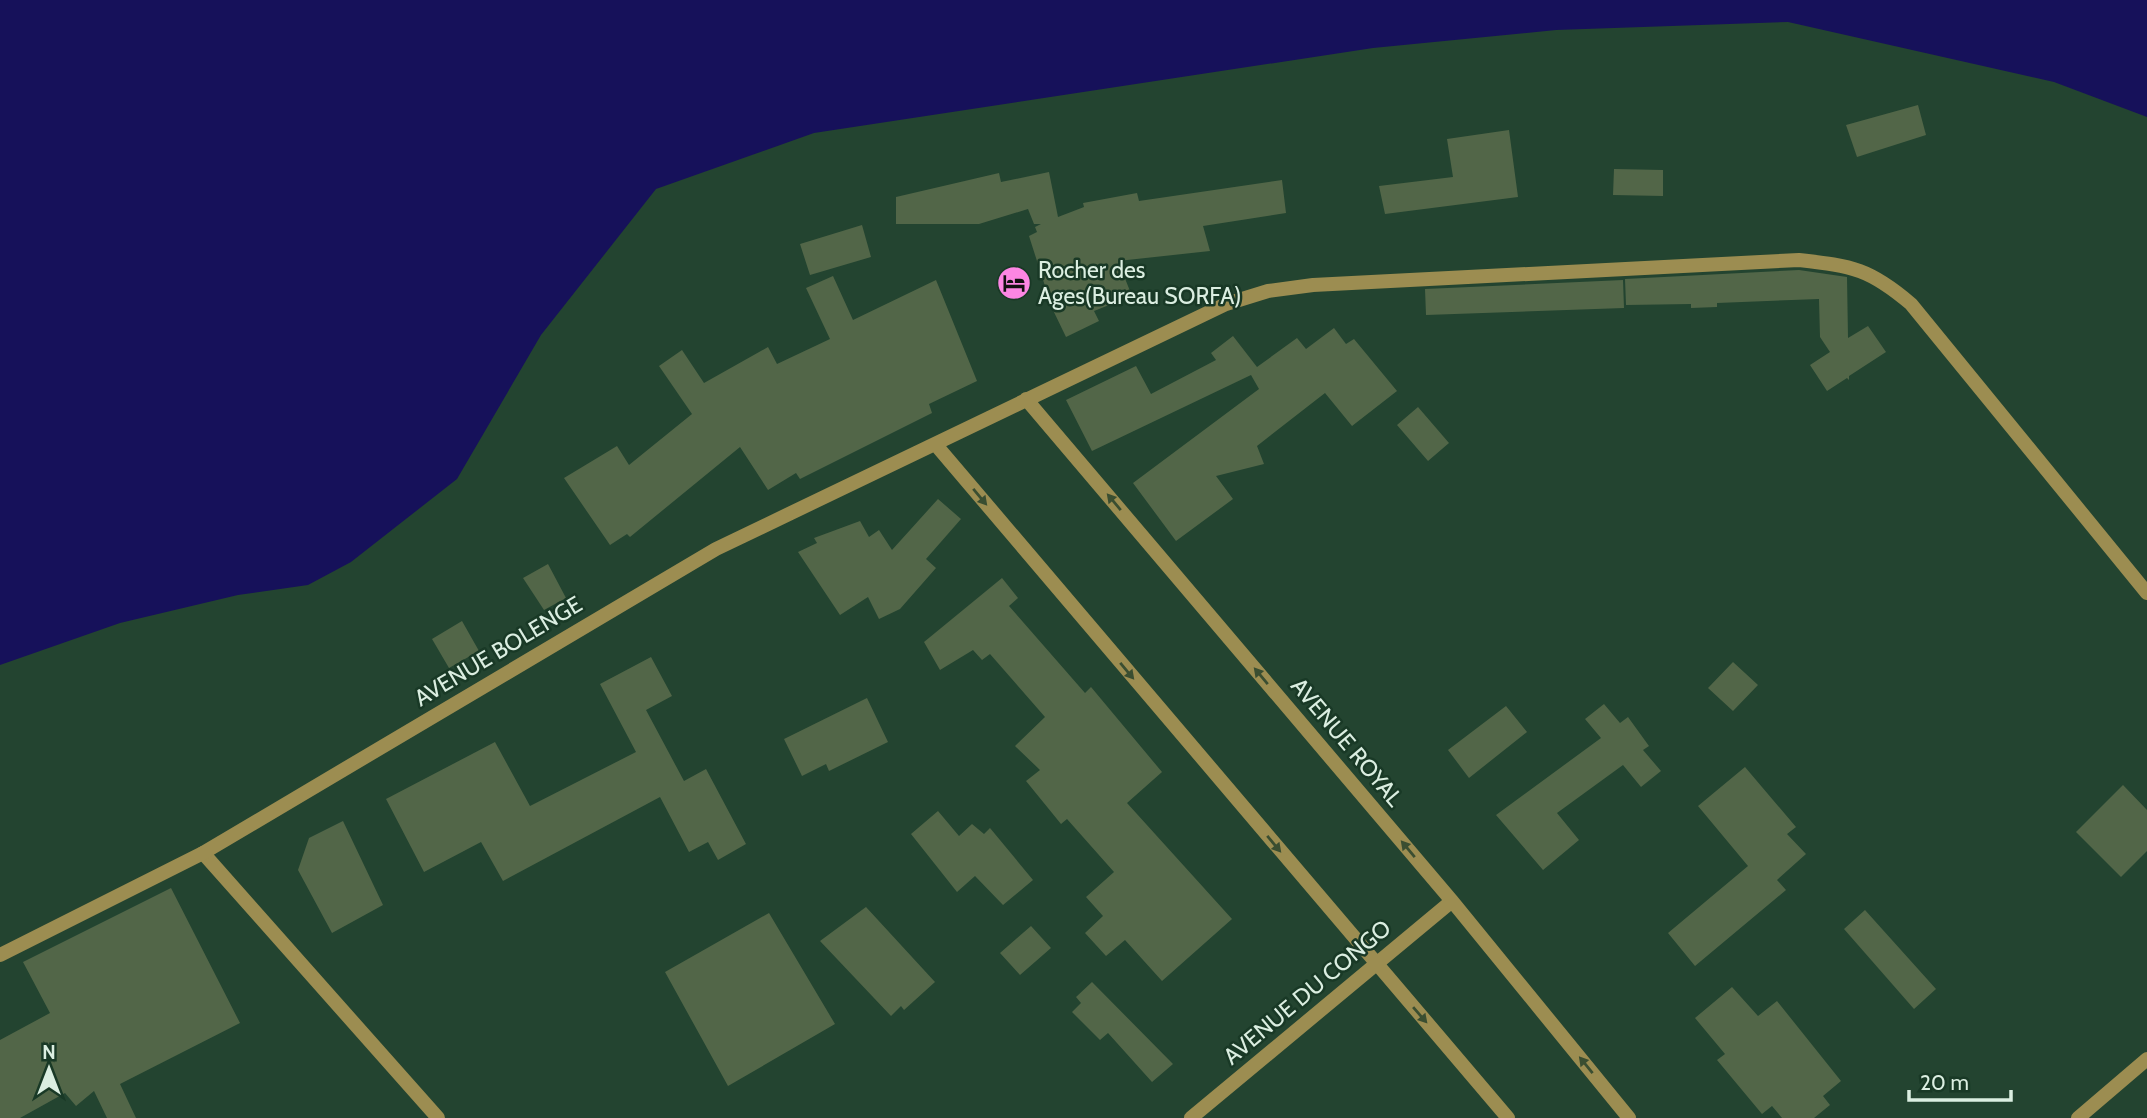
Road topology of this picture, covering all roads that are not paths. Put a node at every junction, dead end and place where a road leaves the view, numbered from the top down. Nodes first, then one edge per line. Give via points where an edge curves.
1 (1026, 399) junction
2 (936, 445) junction
3 (2147, 593) edge
4 (203, 853) junction
5 (1452, 901) junction
6 (0, 955) edge
7 (1376, 963) junction
8 (2147, 1059) edge
9 (438, 1118) edge
10 (1191, 1118) edge
11 (1508, 1118) edge
12 (1629, 1118) edge
13 (2078, 1118) edge

1 - 2 street, AVENUE BOLENGE
1 - 3 street, AVENUE BOLENGE via 1226,304 1268,291 1799,260 1850,266 1882,279 1912,304
5 -> 1 street, AVENUE ROYAL
2 - 4 street, AVENUE BOLENGE via 716,549
2 -> 7 street
4 - 6 street, AVENUE BOLENGE
4 - 9 street
5 - 7 street, AVENUE DU CONGO
12 -> 5 street, AVENUE ROYAL
7 - 10 street, AVENUE DU CONGO
7 -> 11 street
8 - 13 street

